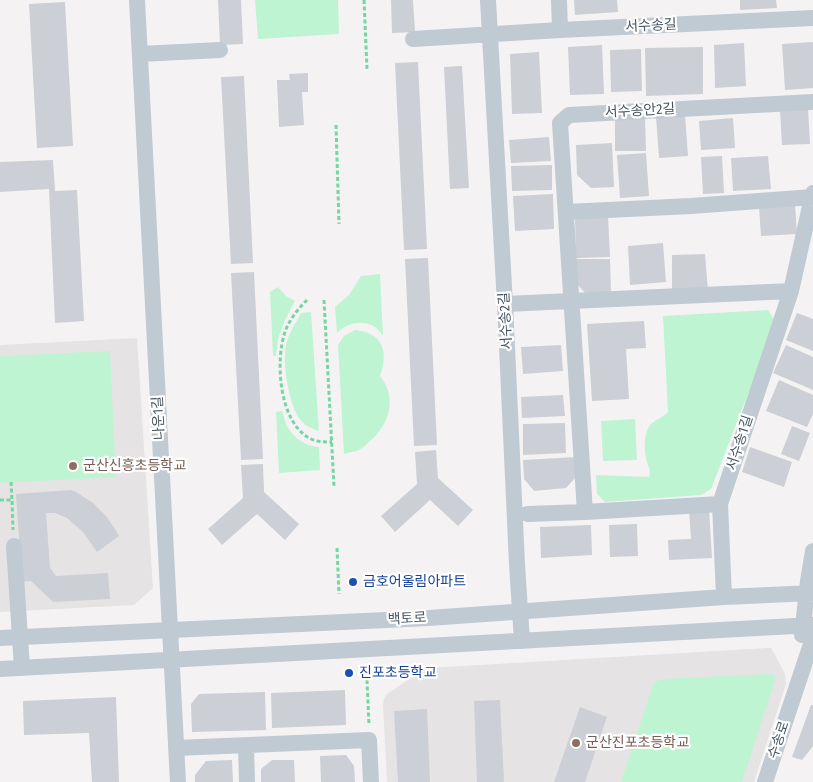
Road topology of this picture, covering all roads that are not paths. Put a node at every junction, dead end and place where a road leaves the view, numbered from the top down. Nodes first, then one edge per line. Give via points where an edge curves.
1 (137, 0) edge
2 (488, 0) edge
3 (558, 0) edge
4 (813, 18) edge
5 (560, 30) junction
6 (490, 35) junction
7 (412, 39) dead end
8 (220, 50) dead end
9 (140, 54) junction
10 (813, 102) edge
11 (813, 193) edge
12 (812, 196) edge
13 (566, 212) junction
14 (791, 290) junction
15 (571, 300) junction
16 (506, 304) junction
17 (720, 504) junction
18 (585, 512) junction
19 (528, 514) dead end
20 (14, 546) road end
21 (813, 551) edge
22 (810, 593) edge
23 (724, 597) junction
24 (520, 611) junction
25 (169, 630) junction
26 (810, 630) edge
27 (0, 638) edge
28 (20, 638) junction
29 (522, 641) junction
30 (171, 660) junction
31 (22, 668) junction
32 (0, 670) edge
33 (246, 746) junction
34 (176, 748) junction
35 (178, 782) edge
36 (248, 782) edge
37 (371, 782) edge
38 (765, 782) edge

1 - 9 street, 나운1길
2 - 6 street, 서수송2길
3 - 5 street
4 - 5 street, 서수송길
5 - 6 street, 서수송길
6 - 7 street, 서수송길
6 - 16 street, 서수송2길
8 - 9 street
9 - 25 street, 나운1길
10 - 13 street, 서수송안2길 via 569,115 560,123
11 - 12 street, 서수송1길
12 - 13 street
12 - 14 street, 서수송1길
13 - 15 street, 서수송안2길
14 - 15 street
14 - 17 street, 서수송1길
15 - 16 street
15 - 18 street, 서수송안2길
16 - 24 street, 서수송2길
17 - 18 street
17 - 23 street
18 - 19 street
20 - 28 street
21 - 22 street, 수송로
22 - 23 street, 백토로
22 - 26 street, 수송로
23 - 24 street, 백토로
24 - 25 street, 백토로
24 - 29 street, 서수송2길
25 - 28 street, 백토로
25 - 30 street, 나운1길
26 - 29 street, 백토로
26 - 38 street, 수송로 via 794,697
27 - 28 street, 백토로
28 - 31 street
29 - 30 street, 백토로
30 - 31 street, 백토로
30 - 34 street, 나운1길
31 - 32 street, 백토로
33 - 34 street
33 - 36 street
33 - 37 street via 369,740
34 - 35 street, 나운1길

